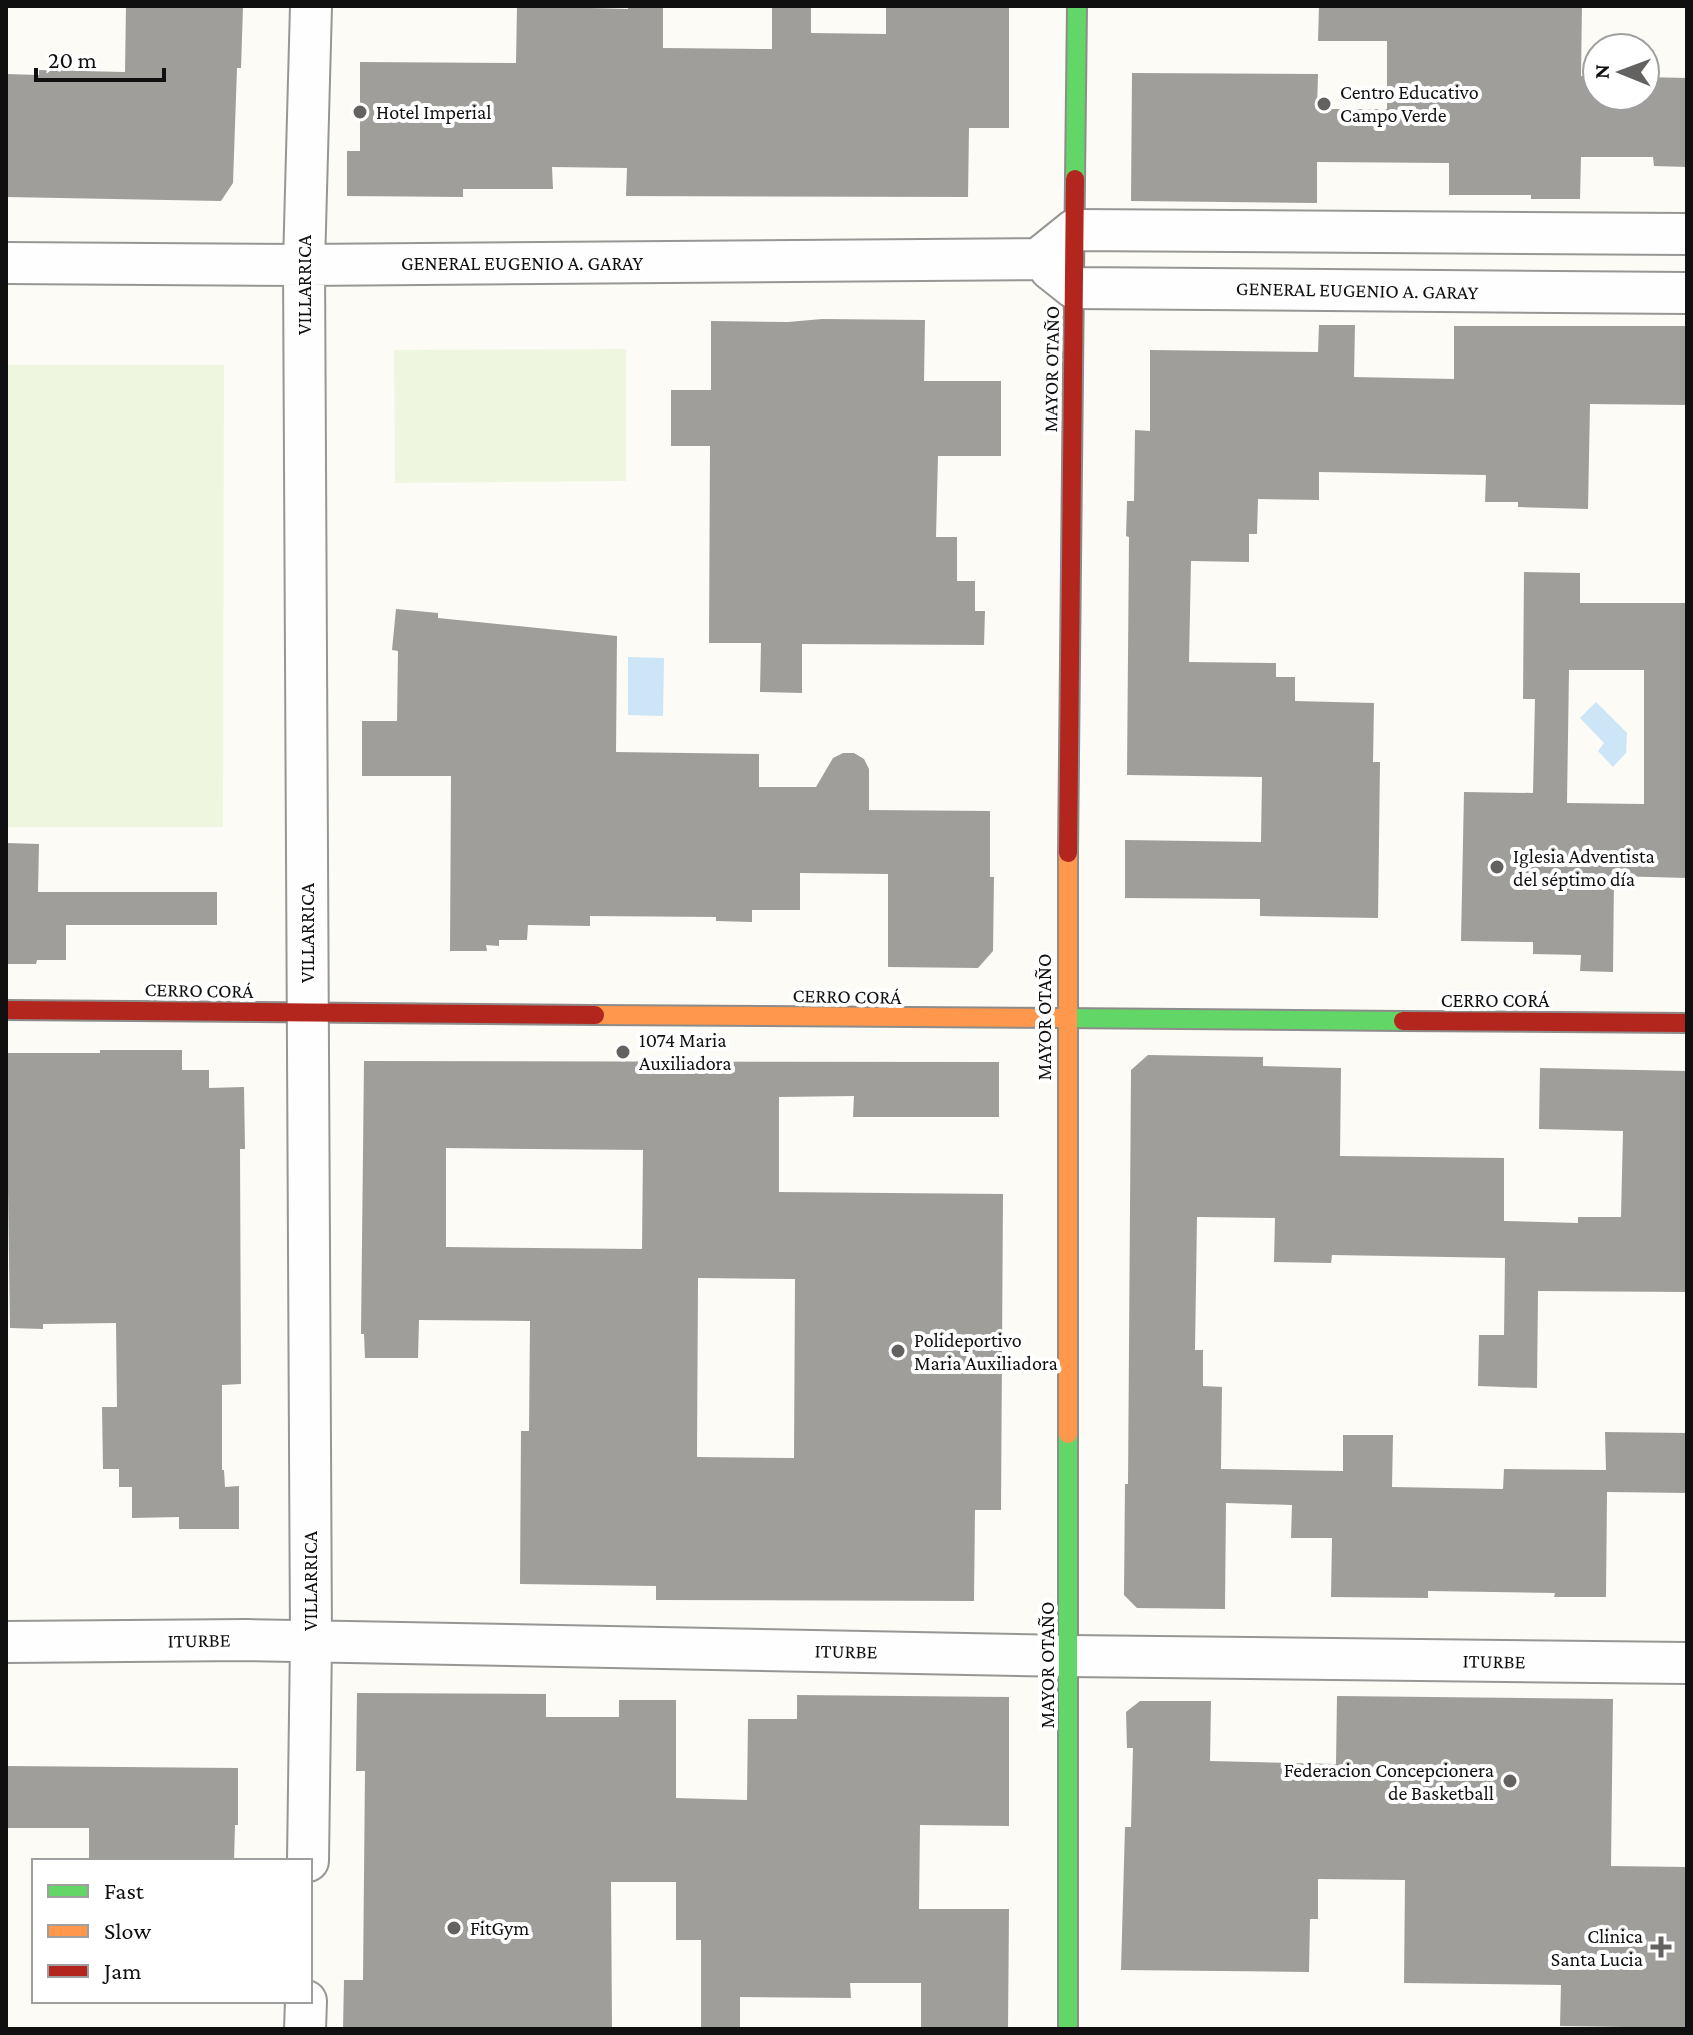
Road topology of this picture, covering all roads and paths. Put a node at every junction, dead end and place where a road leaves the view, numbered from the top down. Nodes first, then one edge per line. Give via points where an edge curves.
1 (311, 6) edge
2 (1077, 6) edge
3 (1074, 230) junction
4 (1687, 234) edge
5 (1038, 259) junction
6 (6, 263) edge
7 (304, 265) junction
8 (1074, 288) junction
9 (1687, 293) edge
10 (6, 1010) edge
11 (307, 1013) junction
12 (1066, 1020) junction
13 (1687, 1023) edge
14 (311, 1641) junction
15 (6, 1642) edge
16 (1069, 1656) junction
17 (1687, 1663) edge
18 (308, 1859) edge
19 (306, 2003) edge
20 (305, 2029) edge
21 (1068, 2029) edge

1 - 7 street, VILLARRICA
2 - 3 street, MAYOR OTAÑO
3 - 4 street
3 - 5 street
3 - 8 street, MAYOR OTAÑO
5 - 7 street, GENERAL EUGENIO A. GARAY
5 - 8 street
6 - 7 street, GENERAL EUGENIO A. GARAY
7 - 11 street, VILLARRICA
8 - 9 street, GENERAL EUGENIO A. GARAY
8 - 12 street, MAYOR OTAÑO
10 - 11 street, CERRO CORÁ
11 - 12 street, CERRO CORÁ
11 - 14 street, VILLARRICA
12 - 13 street, CERRO CORÁ
12 - 16 street, MAYOR OTAÑO
14 - 15 street, ITURBE
14 - 16 street, ITURBE
14 - 18 street, VILLARRICA
16 - 17 street, ITURBE
16 - 21 street, MAYOR OTAÑO
19 - 20 street

